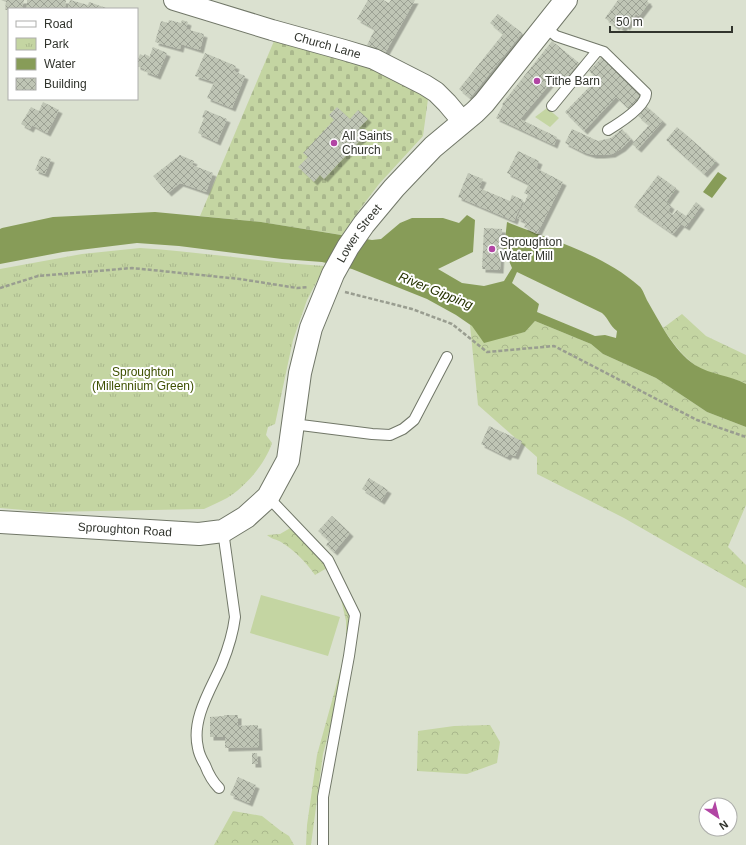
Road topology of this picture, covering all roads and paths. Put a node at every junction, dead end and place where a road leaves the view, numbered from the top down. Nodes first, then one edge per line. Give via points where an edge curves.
1 (174, 0) edge
2 (566, 0) edge
3 (545, 27) junction
4 (598, 50) junction
5 (552, 106) dead end
6 (462, 122) junction
7 (608, 130) dead end
8 (330, 280) junction
9 (0, 288) edge
10 (447, 357) dead end
11 (293, 424) junction
12 (746, 437) edge
13 (268, 496) junction
14 (246, 517) joint
15 (0, 522) edge
16 (223, 531) junction
17 (219, 788) dead end
18 (323, 845) edge

1 - 6 street, Church Lane via 374,59 436,92
2 - 3 street, Lower Street
3 - 4 lane via 556,36
3 - 6 street, Lower Street via 484,103
4 - 5 lane
4 - 7 lane via 604,52 645,91 646,96 646,99 626,118
6 - 8 street, Lower Street via 432,147 364,224
8 - 9 path via 298,288 132,268 38,276
8 - 11 street, Lower Street via 311,328 300,373
8 - 12 path via 452,324 487,352 554,346 697,420
10 - 11 lane via 414,420 390,435
11 - 13 street, Lower Street via 288,460
13 - 14 street, Lower Street
13 - 18 lane via 328,560 355,615 323,797
14 - 16 street, Sproughton Road
15 - 16 street, Sproughton Road via 199,534
16 - 17 lane via 234,599 235,622 197,726 198,747 202,759

